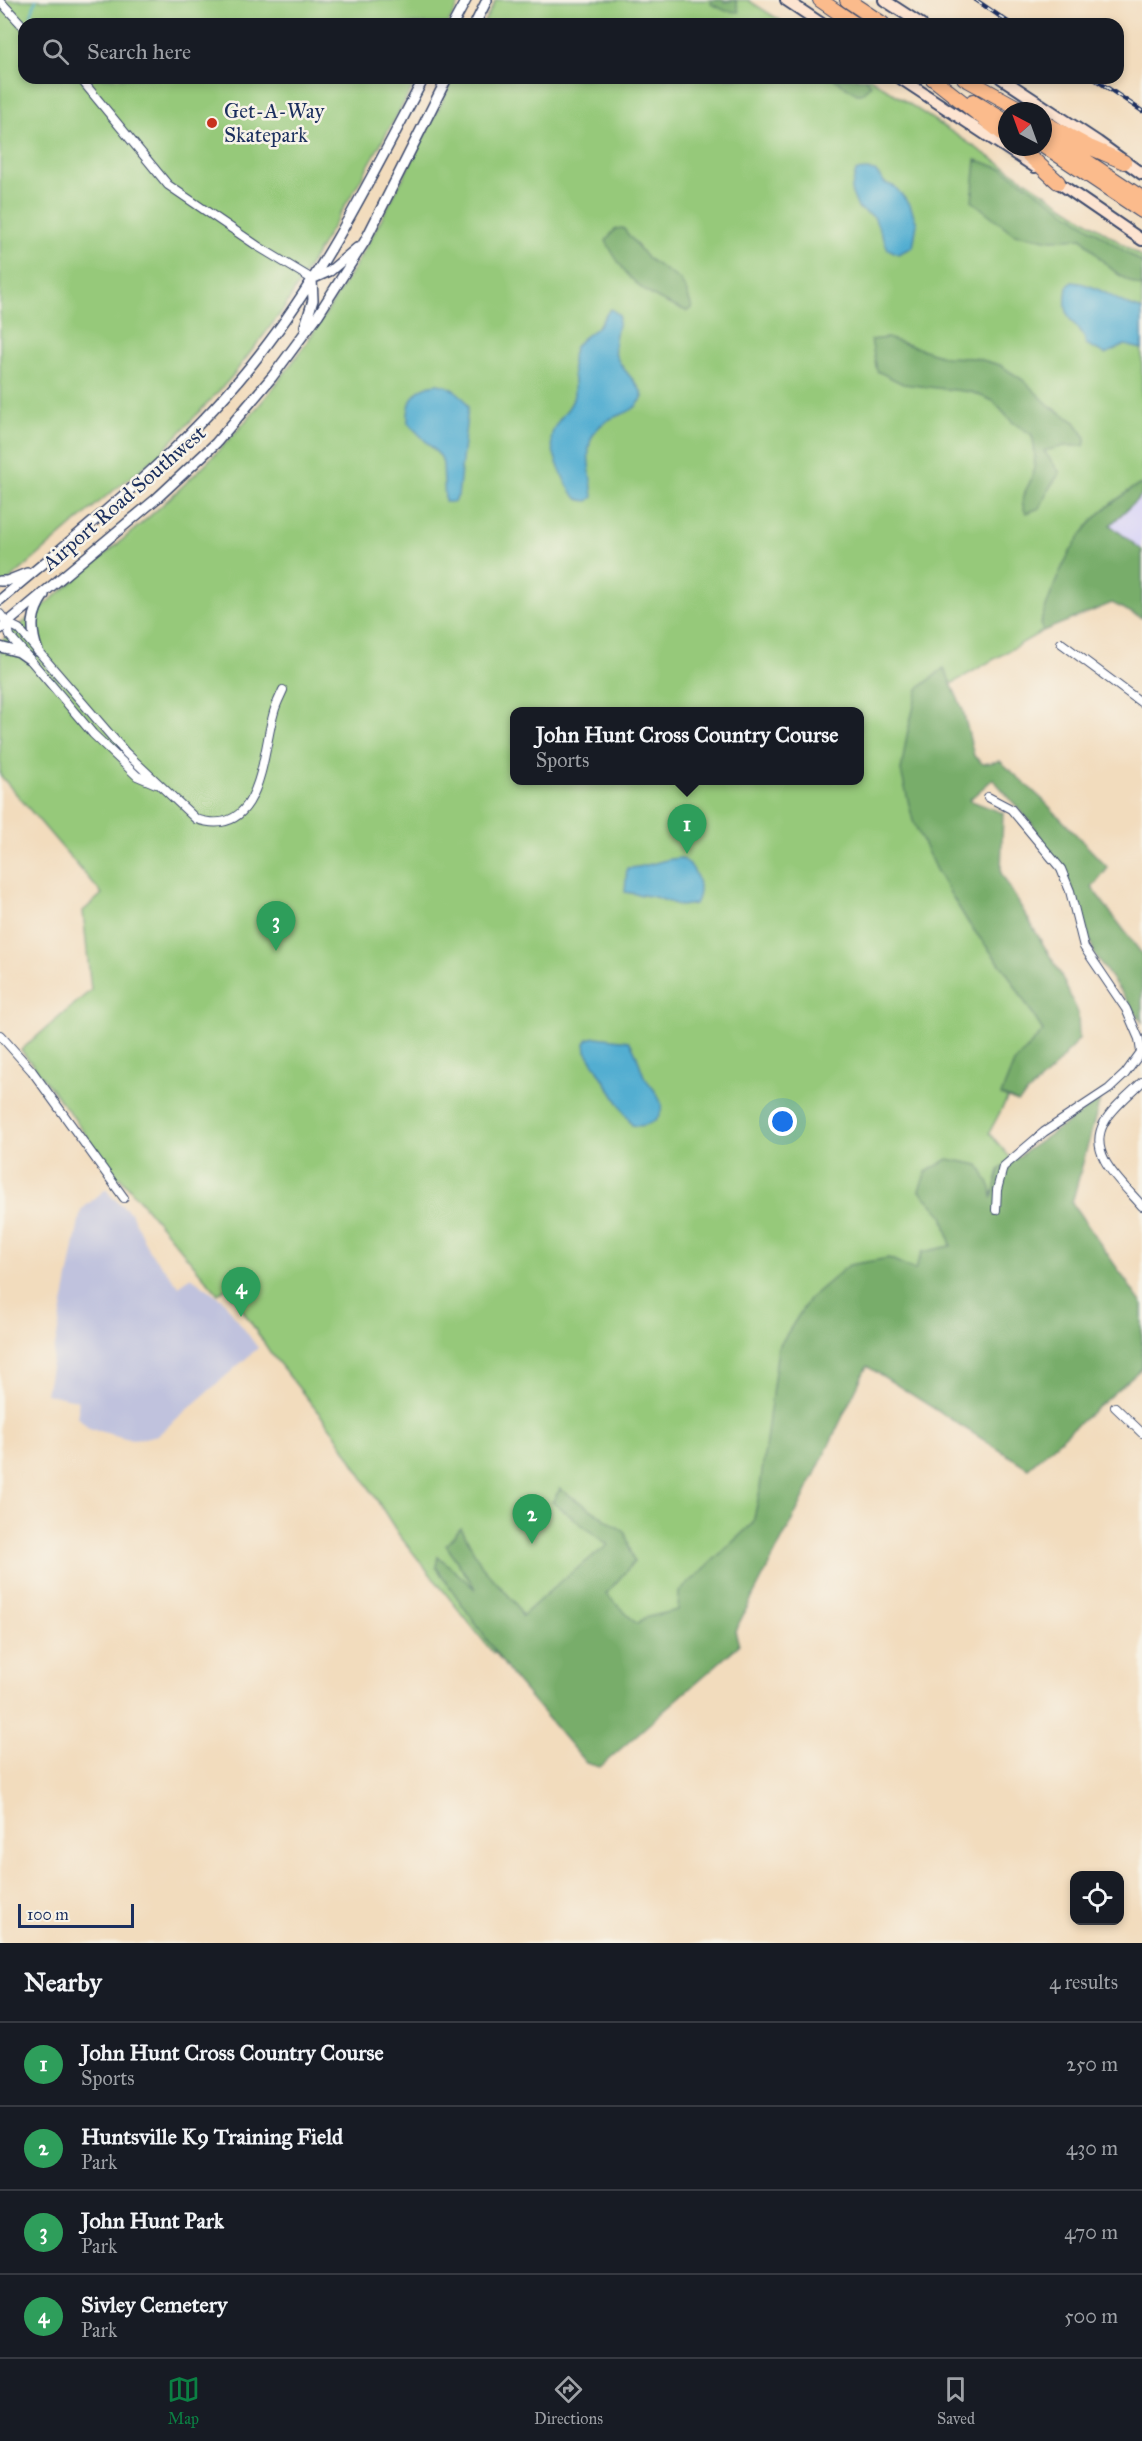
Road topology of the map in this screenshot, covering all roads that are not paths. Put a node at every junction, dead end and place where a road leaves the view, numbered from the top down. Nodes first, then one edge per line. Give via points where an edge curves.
1 (466, 0) edge
2 (487, 0) edge
3 (786, 0) edge
4 (820, 0) edge
5 (847, 0) edge
6 (884, 0) edge
7 (0, 1) edge
8 (456, 18) edge
9 (478, 18) edge
10 (813, 18) edge
11 (846, 18) edge
12 (874, 18) edge
13 (912, 18) edge
14 (18, 20) edge
15 (85, 84) edge
16 (421, 84) edge
17 (444, 84) edge
18 (909, 84) edge
19 (941, 84) edge
20 (944, 84) edge
21 (972, 84) edge
22 (974, 84) edge
23 (1010, 84) edge
24 (998, 102) edge
25 (1007, 102) edge
26 (998, 117) edge
27 (1052, 127) edge
28 (998, 130) edge
29 (1052, 138) edge
30 (1052, 152) edge
31 (1030, 156) edge
32 (1124, 162) junction
33 (1142, 174) edge
34 (1058, 182) junction
35 (1142, 198) edge
36 (1142, 211) edge
37 (1142, 240) edge
38 (365, 241) junction
39 (312, 279) junction
40 (301, 338) junction
41 (37, 568) junction
42 (0, 581) edge
43 (52, 585) junction
44 (0, 600) edge
45 (0, 614) edge
46 (4, 626) edge
47 (1061, 644) dead end
48 (0, 647) edge
49 (38, 651) junction
50 (29, 658) junction
51 (283, 690) dead end
52 (1142, 702) edge
53 (158, 785) junction
54 (988, 797) dead end
55 (0, 1035) edge
56 (1141, 1040) edge
57 (1142, 1052) edge
58 (1142, 1082) edge
59 (124, 1198) dead end
60 (1142, 1206) edge
61 (996, 1210) dead end
62 (1116, 1407) dead end
63 (1142, 1433) edge

1 - 8 street
2 - 9 street
3 - 10 main road
4 - 11 highway
5 - 12 highway
6 - 13 main road
7 - 14 street
15 - 39 street via 168,185
16 - 39 street, Airport Road Southwest
17 - 38 street, Airport Road Southwest
18 - 34 main road
19 - 28 highway
20 - 26 highway
21 - 24 highway
22 - 25 highway
23 - 32 main road
27 - 32 highway
29 - 35 highway
30 - 36 highway
31 - 34 highway
32 - 33 main road
34 - 37 main road
38 - 39 street via 330,272
38 - 40 street, Airport Road Southwest
39 - 40 street via 314,300
39 - 41 street, Airport Road Southwest via 261,353 200,424 133,488
40 - 43 street, Airport Road Southwest via 216,443 156,499
41 - 42 street
41 - 44 street, Airport Road Southwest
43 - 46 street, Airport Road Southwest
43 - 49 street via 35,610 32,622
45 - 46 street
46 - 49 street via 19,629
46 - 50 street
47 - 52 street
48 - 50 street
49 - 53 street
50 - 53 street via 111,752 137,776
51 - 53 street via 274,709 256,792 232,819 196,819
54 - 56 street via 1011,809 1061,869 1084,947
55 - 59 street via 32,1071
56 - 57 street
57 - 61 street via 1109,1089 1044,1132 1003,1167
58 - 60 street via 1103,1123 1098,1142 1104,1161
62 - 63 street

